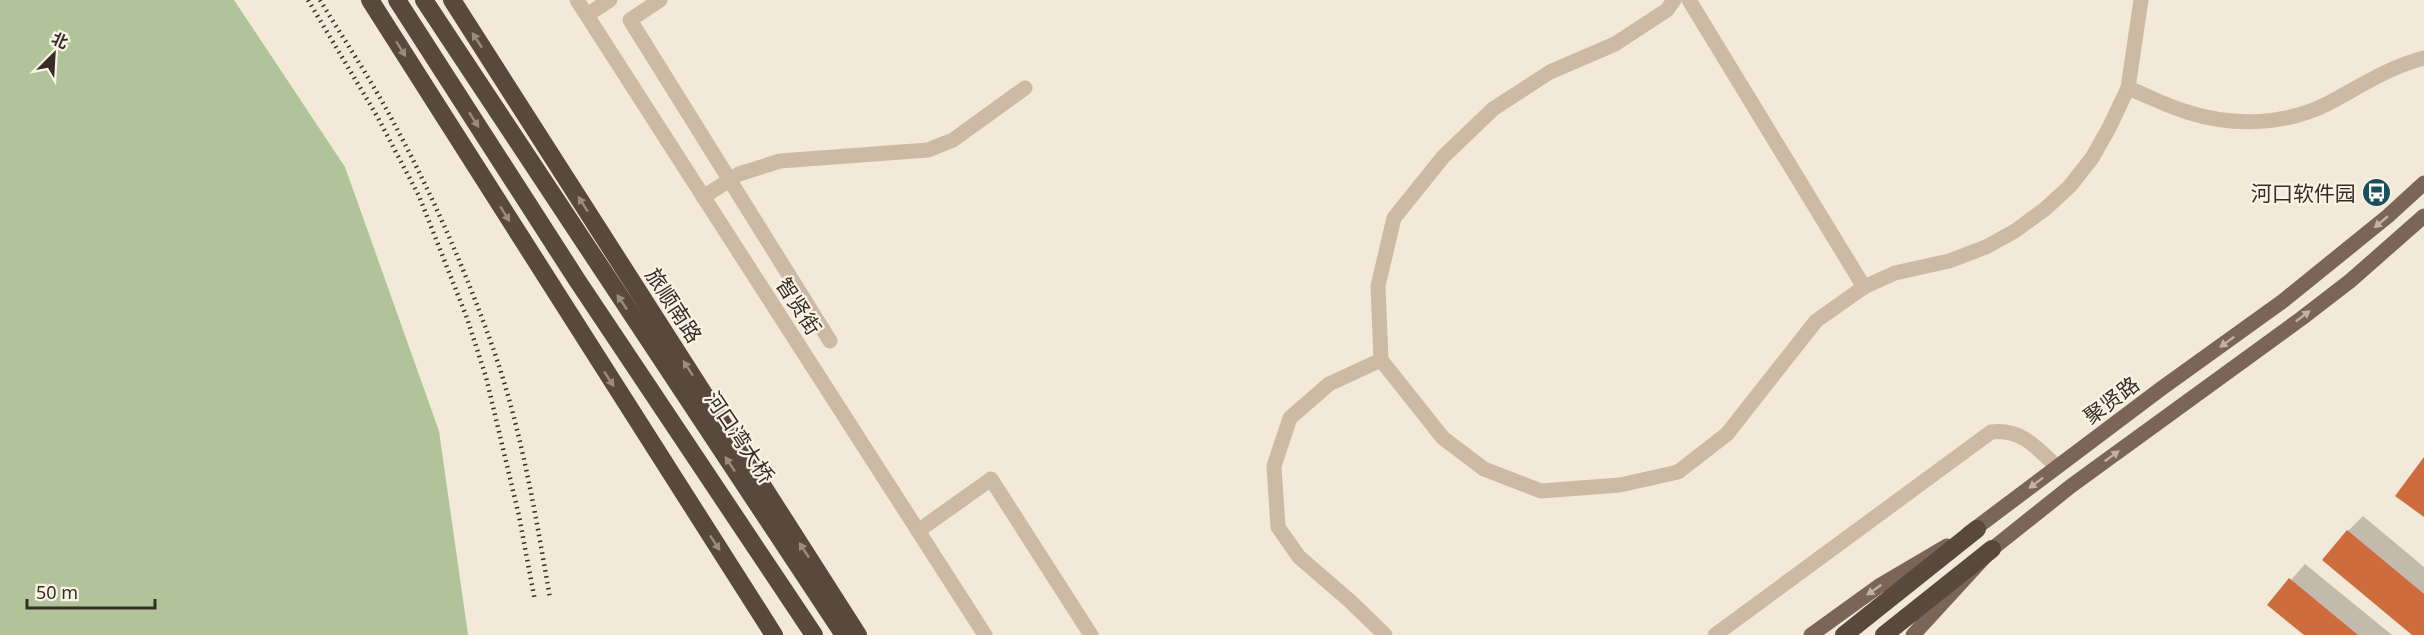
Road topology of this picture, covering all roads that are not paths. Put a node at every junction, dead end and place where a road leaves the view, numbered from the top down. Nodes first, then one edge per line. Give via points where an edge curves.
1 (370, 0) edge
2 (397, 0) edge
3 (424, 0) edge
4 (452, 0) edge
5 (577, 0) edge
6 (660, 0) edge
7 (1674, 0) edge
8 (1689, 0) edge
9 (2141, 0) edge
10 (602, 2) edge
11 (587, 15) junction
12 (2424, 58) edge
13 (1025, 88) dead end
14 (2128, 88) junction
15 (730, 180) junction
16 (2424, 183) edge
17 (703, 196) junction
18 (2424, 216) edge
19 (1863, 286) junction
20 (830, 341) dead end
21 (1381, 360) junction
22 (2057, 467) junction
23 (1977, 529) junction
24 (918, 531) junction
25 (1992, 549) junction
26 (774, 635) edge
27 (814, 635) edge
28 (844, 635) edge
29 (858, 635) edge
30 (985, 635) edge
31 (1091, 635) edge
32 (1385, 635) edge
33 (1715, 635) edge
34 (1811, 635) edge
35 (1844, 635) edge
36 (1884, 635) edge
37 (1913, 635) edge

1 -> 26 highway
2 -> 27 highway via 577,280
28 -> 3 highway, 河口湾大桥
29 -> 4 highway, 旅顺南路
5 - 11 street, 智贤街
6 - 15 street via 630,20
7 - 21 street via 1667,10 1615,44 1550,72 1493,109 1443,157 1394,218 1378,286
8 - 19 street
9 - 14 street
10 - 11 street
11 - 17 street, 智贤街
12 - 14 street via 2381,73 2307,113 2279,120 2216,119 2187,112
13 - 15 street via 953,140 928,150 780,161
14 - 19 street via 2092,158 2045,209 1986,248
15 - 17 street
15 - 20 street
16 -> 22 main road, 聚贤路 via 2283,301
17 - 24 street, 智贤街
25 -> 18 main road via 2080,479 2302,318
19 - 21 street via 1816,321 1727,434 1678,472 1620,485 1541,491 1484,469 1443,438
21 - 32 street via 1329,384 1290,418 1274,466 1278,527 1299,557
22 -> 23 main road, 聚贤路
22 - 33 street via 2016,433 1991,432
23 -> 34 main road, 聚贤路 via 1880,586
23 - 35 highway
24 - 30 street, 智贤街
24 - 31 street via 991,479
25 - 36 highway
25 - 37 main road

